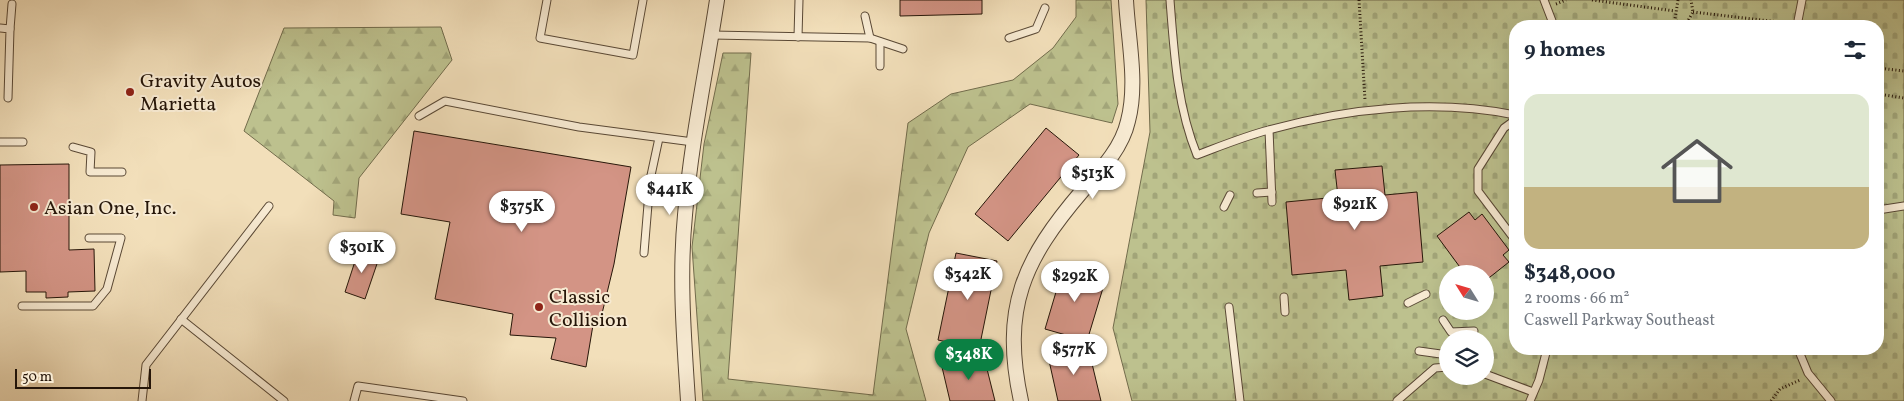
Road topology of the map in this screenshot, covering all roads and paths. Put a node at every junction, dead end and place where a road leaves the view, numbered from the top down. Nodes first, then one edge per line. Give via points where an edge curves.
1 (547, 0) edge
2 (643, 0) edge
3 (717, 0) edge
4 (798, 0) edge
5 (1126, 0) edge
6 (1170, 0) edge
7 (1359, 0) edge
8 (1544, 0) edge
9 (1592, 0) edge
10 (1678, 0) edge
11 (1691, 0) edge
12 (1802, 0) edge
13 (12, 4) dead end
14 (1046, 8) dead end
15 (1675, 11) junction
16 (1693, 12) junction
17 (865, 16) dead end
18 (1552, 20) edge
19 (1676, 20) edge
20 (1688, 20) edge
21 (1753, 20) edge
22 (1799, 20) edge
23 (0, 28) edge
24 (10, 29) junction
25 (712, 35) junction
26 (798, 36) junction
27 (870, 38) junction
28 (1009, 38) dead end
29 (880, 42) junction
30 (903, 49) dead end
31 (880, 66) dead end
32 (1884, 69) edge
33 (1904, 71) edge
34 (1884, 95) edge
35 (8, 98) dead end
36 (1904, 98) edge
37 (1365, 110) junction
38 (1509, 114) edge
39 (419, 116) dead end
40 (1509, 124) edge
41 (1269, 130) junction
42 (659, 138) junction
43 (0, 142) edge
44 (23, 142) dead end
45 (693, 142) junction
46 (73, 147) dead end
47 (122, 172) dead end
48 (1272, 192) junction
49 (1257, 194) dead end
50 (1230, 195) dead end
51 (1272, 202) dead end
52 (269, 206) dead end
53 (1904, 206) edge
54 (1224, 207) dead end
55 (1884, 209) edge
56 (1509, 232) edge
57 (89, 238) dead end
58 (644, 253) dead end
59 (1426, 294) dead end
60 (1284, 296) dead end
61 (1408, 303) dead end
62 (22, 306) dead end
63 (1229, 307) dead end
64 (1285, 312) dead end
65 (181, 319) junction
66 (1443, 320) dead end
67 (1448, 330) edge
68 (1419, 351) dead end
69 (1439, 354) edge
70 (1545, 355) edge
71 (1801, 355) edge
72 (1439, 368) edge
73 (1810, 376) junction
74 (1494, 377) edge
75 (1533, 392) junction
76 (142, 401) edge
77 (284, 401) edge
78 (354, 401) edge
79 (463, 401) edge
80 (688, 401) edge
81 (1021, 401) edge
82 (1240, 401) edge
83 (1397, 401) edge
84 (1530, 401) edge
85 (1771, 401) edge
86 (1831, 401) edge

1 - 2 lane via 540,38 633,55
3 - 25 street
4 - 26 lane
5 - 81 street via 1132,96 1128,122 1116,148 1046,236 1022,285 1013,350
6 - 41 lane via 1176,72 1189,135 1197,155
7 - 37 path
8 - 18 lane
9 - 15 path
10 - 15 path
11 - 16 path
12 - 22 lane
13 - 24 lane
14 - 28 lane via 1036,29
15 - 19 path
16 - 20 path
16 - 21 path
17 - 27 lane
23 - 24 lane
24 - 35 lane
25 - 26 lane
25 - 45 street
26 - 27 lane
27 - 29 lane
29 - 30 lane
29 - 31 lane
32 - 33 path
34 - 36 path
37 - 38 lane via 1482,108
37 - 41 lane
39 - 42 lane via 445,101 579,128
40 - 56 lane via 1478,169 1478,191
41 - 48 lane
42 - 45 lane
42 - 58 lane via 650,180
43 - 44 lane
45 - 80 street via 684,217 682,315
46 - 47 lane via 91,152 90,172
48 - 49 lane
48 - 51 lane
50 - 54 lane
52 - 65 lane
53 - 55 lane
57 - 62 lane via 121,238 107,289 93,306
59 - 61 lane
60 - 64 lane
63 - 82 lane
65 - 76 lane via 146,365
65 - 77 lane
66 - 67 lane
68 - 69 lane
70 - 75 lane
71 - 73 lane
72 - 83 lane
73 - 85 path via 1780,389
73 - 86 lane
74 - 75 lane
75 - 84 lane
78 - 79 lane via 358,386

